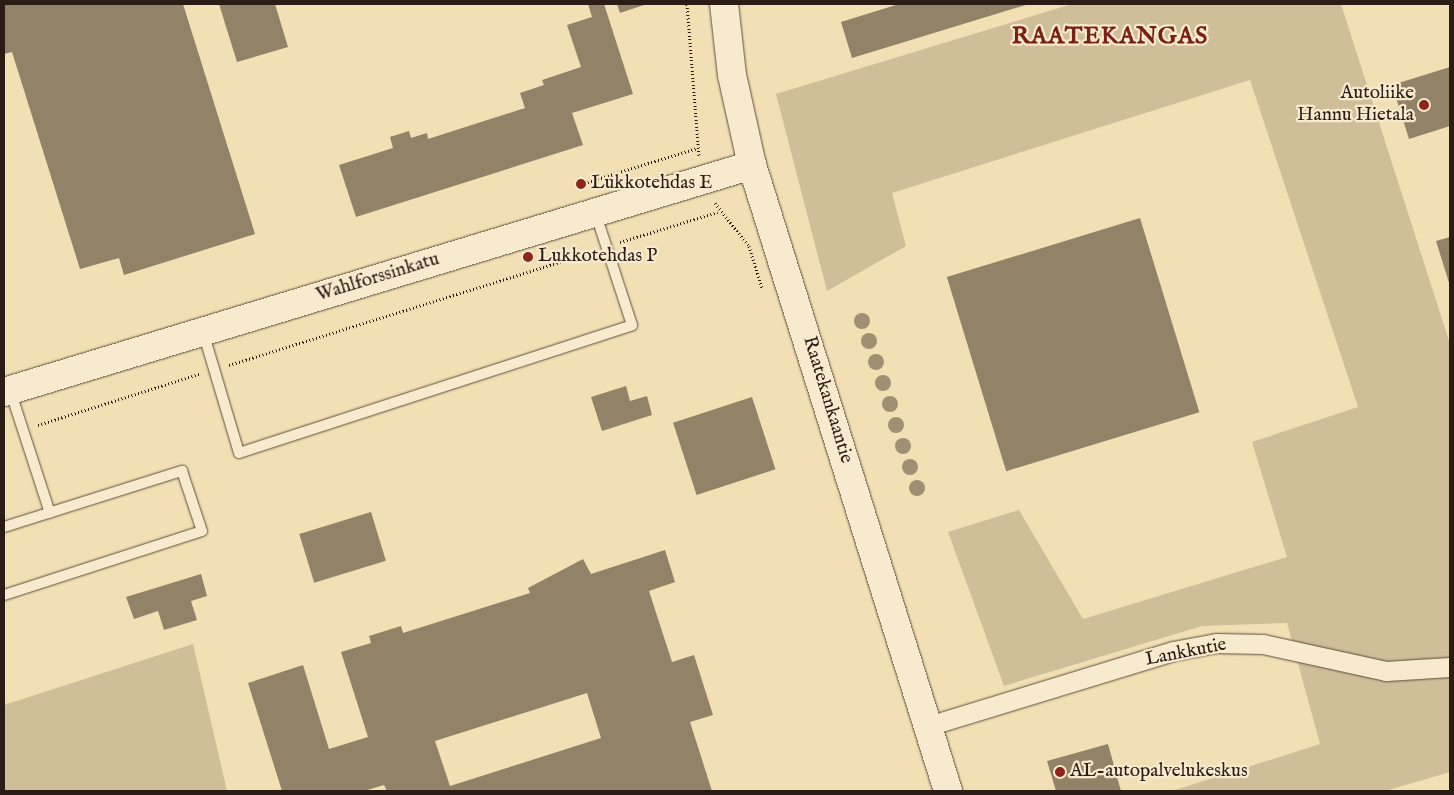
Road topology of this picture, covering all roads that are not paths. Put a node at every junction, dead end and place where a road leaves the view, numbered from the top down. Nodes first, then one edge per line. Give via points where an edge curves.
1 (724, 4) edge
2 (752, 165) junction
3 (595, 211) junction
4 (203, 331) junction
5 (7, 391) edge
6 (50, 513) junction
7 (4, 528) edge
8 (4, 595) edge
9 (1450, 667) edge
10 (928, 726) junction
11 (948, 791) edge

1 - 2 main road, Raatekankaantie via 732,75
2 - 3 main road, Wahlforssinkatu
2 - 10 main road, Raatekankaantie
3 - 4 main road, Wahlforssinkatu
3 - 4 lane via 632,325 239,453
4 - 5 main road, Wahlforssinkatu
5 - 6 lane
6 - 7 lane
6 - 8 lane via 182,471 202,531
9 - 10 street, Lankkutie via 1386,671 1263,644 1216,643 1173,651
10 - 11 main road, Raatekankaantie

